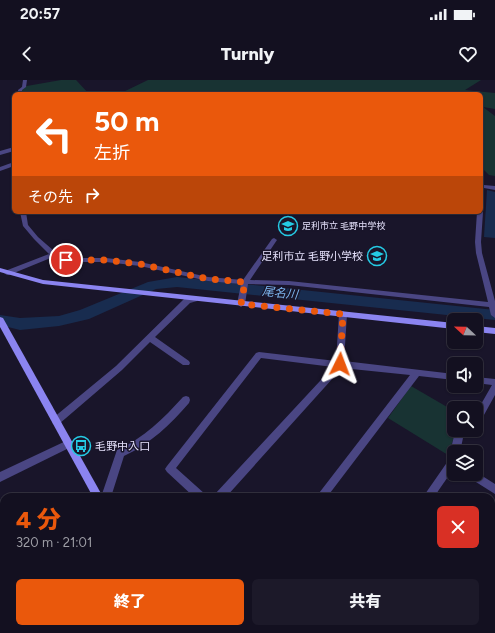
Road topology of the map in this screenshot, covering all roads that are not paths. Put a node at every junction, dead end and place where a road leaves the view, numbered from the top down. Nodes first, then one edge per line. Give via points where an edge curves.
1 (25, 80) edge
2 (20, 92) edge
3 (12, 150) edge
4 (0, 153) edge
5 (12, 165) edge
6 (0, 169) edge
7 (483, 184) edge
8 (495, 188) edge
9 (22, 214) edge
10 (480, 214) edge
11 (274, 240) dead end
12 (53, 255) junction
13 (2, 273) edge
14 (245, 284) junction
15 (194, 299) junction
16 (242, 300) junction
17 (494, 309) edge
18 (343, 314) junction
19 (0, 320) edge
20 (447, 325) edge
21 (483, 330) edge
22 (495, 331) edge
23 (150, 338) junction
24 (186, 363) dead end
25 (340, 364) junction
26 (417, 373) junction
27 (447, 377) edge
28 (483, 381) edge
29 (495, 382) edge
30 (495, 387) edge
31 (186, 400) dead end
32 (483, 408) edge
33 (56, 421) junction
34 (68, 444) junction
35 (447, 468) edge
36 (0, 477) edge
37 (482, 481) edge
38 (495, 489) edge
39 (96, 493) edge
40 (107, 493) edge
41 (197, 493) edge
42 (223, 493) edge
43 (327, 493) edge
44 (431, 493) edge

1 - 2 street
3 - 4 street
5 - 6 street
7 - 8 street
9 - 12 street via 25,225
10 - 17 street via 479,253
11 - 14 street
12 - 13 street
12 - 14 street via 66,260 106,260 140,264 208,279
13 - 15 street via 36,280
14 - 16 street
14 - 17 street via 288,283
15 - 16 street
15 - 23 street via 186,301
16 - 18 street
18 - 20 street
18 - 25 street
19 - 33 street
21 - 22 street
23 - 24 street
23 - 33 street
25 - 26 street
25 - 41 street via 259,354 170,469
25 - 42 street
26 - 27 street
26 - 43 street
28 - 29 street
30 - 32 street
31 - 40 street via 164,426 137,446 120,453
33 - 34 street
34 - 36 street
34 - 39 street
35 - 44 street
37 - 38 street

